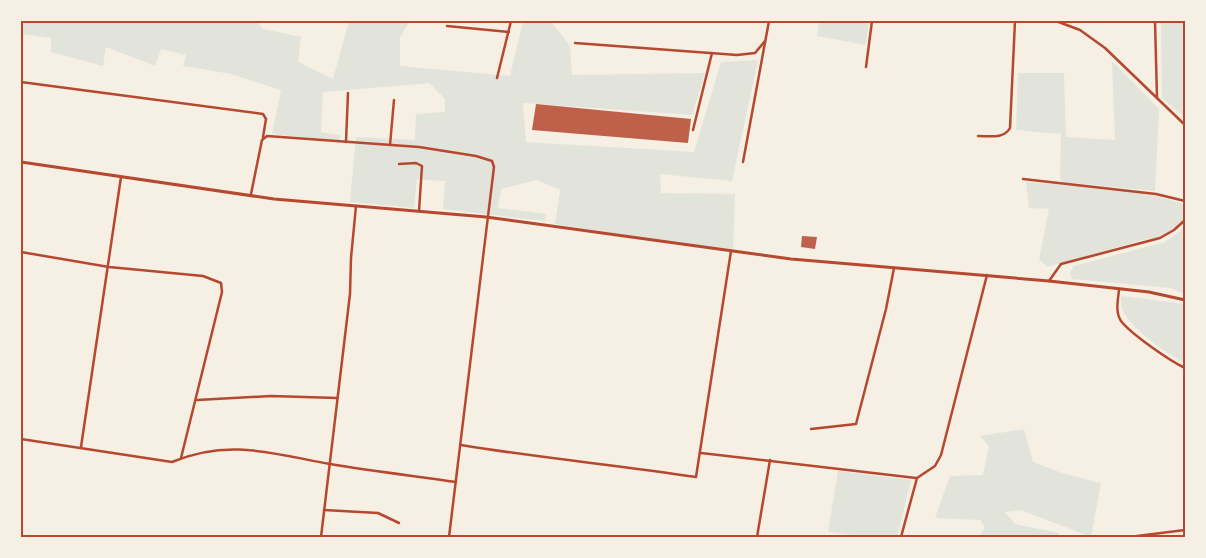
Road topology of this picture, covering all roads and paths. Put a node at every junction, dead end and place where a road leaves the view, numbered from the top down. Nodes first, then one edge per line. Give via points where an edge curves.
1 (511, 21) edge
2 (769, 21) edge
3 (872, 21) edge
4 (1015, 21) edge
5 (1056, 21) edge
6 (1155, 21) edge
7 (447, 26) dead end
8 (509, 32) junction
9 (765, 41) junction
10 (575, 43) dead end
11 (712, 53) junction
12 (866, 67) dead end
13 (497, 78) dead end
14 (21, 82) edge
15 (348, 93) dead end
16 (1156, 98) junction
17 (394, 100) dead end
18 (1185, 124) edge
19 (693, 130) dead end
20 (978, 136) dead end
21 (262, 140) junction
22 (346, 142) junction
23 (390, 145) junction
24 (21, 162) edge
25 (743, 162) dead end
26 (399, 164) dead end
27 (121, 176) junction
28 (1023, 179) dead end
29 (251, 194) junction
30 (1185, 201) edge
31 (356, 206) junction
32 (419, 211) junction
33 (486, 217) junction
34 (1185, 220) edge
35 (731, 251) junction
36 (21, 252) edge
37 (108, 267) junction
38 (894, 268) junction
39 (987, 275) junction
40 (1049, 281) junction
41 (1119, 290) junction
42 (1185, 300) edge
43 (1185, 368) edge
44 (337, 398) junction
45 (197, 400) junction
46 (811, 429) dead end
47 (21, 439) edge
48 (461, 445) junction
49 (81, 447) junction
50 (701, 453) junction
51 (181, 458) junction
52 (770, 460) junction
53 (328, 464) junction
54 (916, 478) junction
55 (456, 482) junction
56 (324, 510) junction
57 (399, 523) dead end
58 (1185, 530) edge
59 (321, 537) edge
60 (449, 537) edge
61 (757, 537) edge
62 (901, 537) edge
63 (1129, 537) edge

1 - 8 street
2 - 9 street
3 - 12 street
4 - 20 street via 1010,128 1001,136
5 - 16 street via 1080,30 1105,48
6 - 16 street
7 - 8 street
8 - 13 street
9 - 11 street via 759,50 751,54
9 - 25 street
10 - 11 street
11 - 19 street
14 - 21 street via 261,113 266,119
15 - 22 street
16 - 18 street
17 - 23 street
21 - 22 street via 267,136
21 - 29 street
22 - 23 street
23 - 33 street via 490,159 494,167
24 - 27 main road
26 - 32 street via 422,166
27 - 29 main road
27 - 37 street
28 - 30 street via 1156,194
29 - 31 main road
31 - 32 main road
31 - 44 street via 350,294
32 - 33 main road
33 - 35 main road
33 - 48 street
34 - 40 street via 1160,238 1061,264
35 - 38 main road
35 - 50 street
36 - 37 street
37 - 45 street via 203,276 221,283 222,292
37 - 49 street
38 - 39 main road
38 - 46 street via 856,424
39 - 40 main road
39 - 54 street via 941,455 935,466
40 - 41 main road
41 - 42 main road via 1149,292
41 - 43 street via 1121,321
44 - 45 street via 271,396
44 - 53 street
45 - 51 street
47 - 49 street
48 - 50 street via 696,477
48 - 55 street
49 - 51 street via 172,462
50 - 52 street
51 - 53 street via 242,448
52 - 54 street
52 - 61 street
53 - 55 street
53 - 56 street
54 - 62 street
55 - 60 street
56 - 57 street via 378,513
56 - 59 street
58 - 63 street

